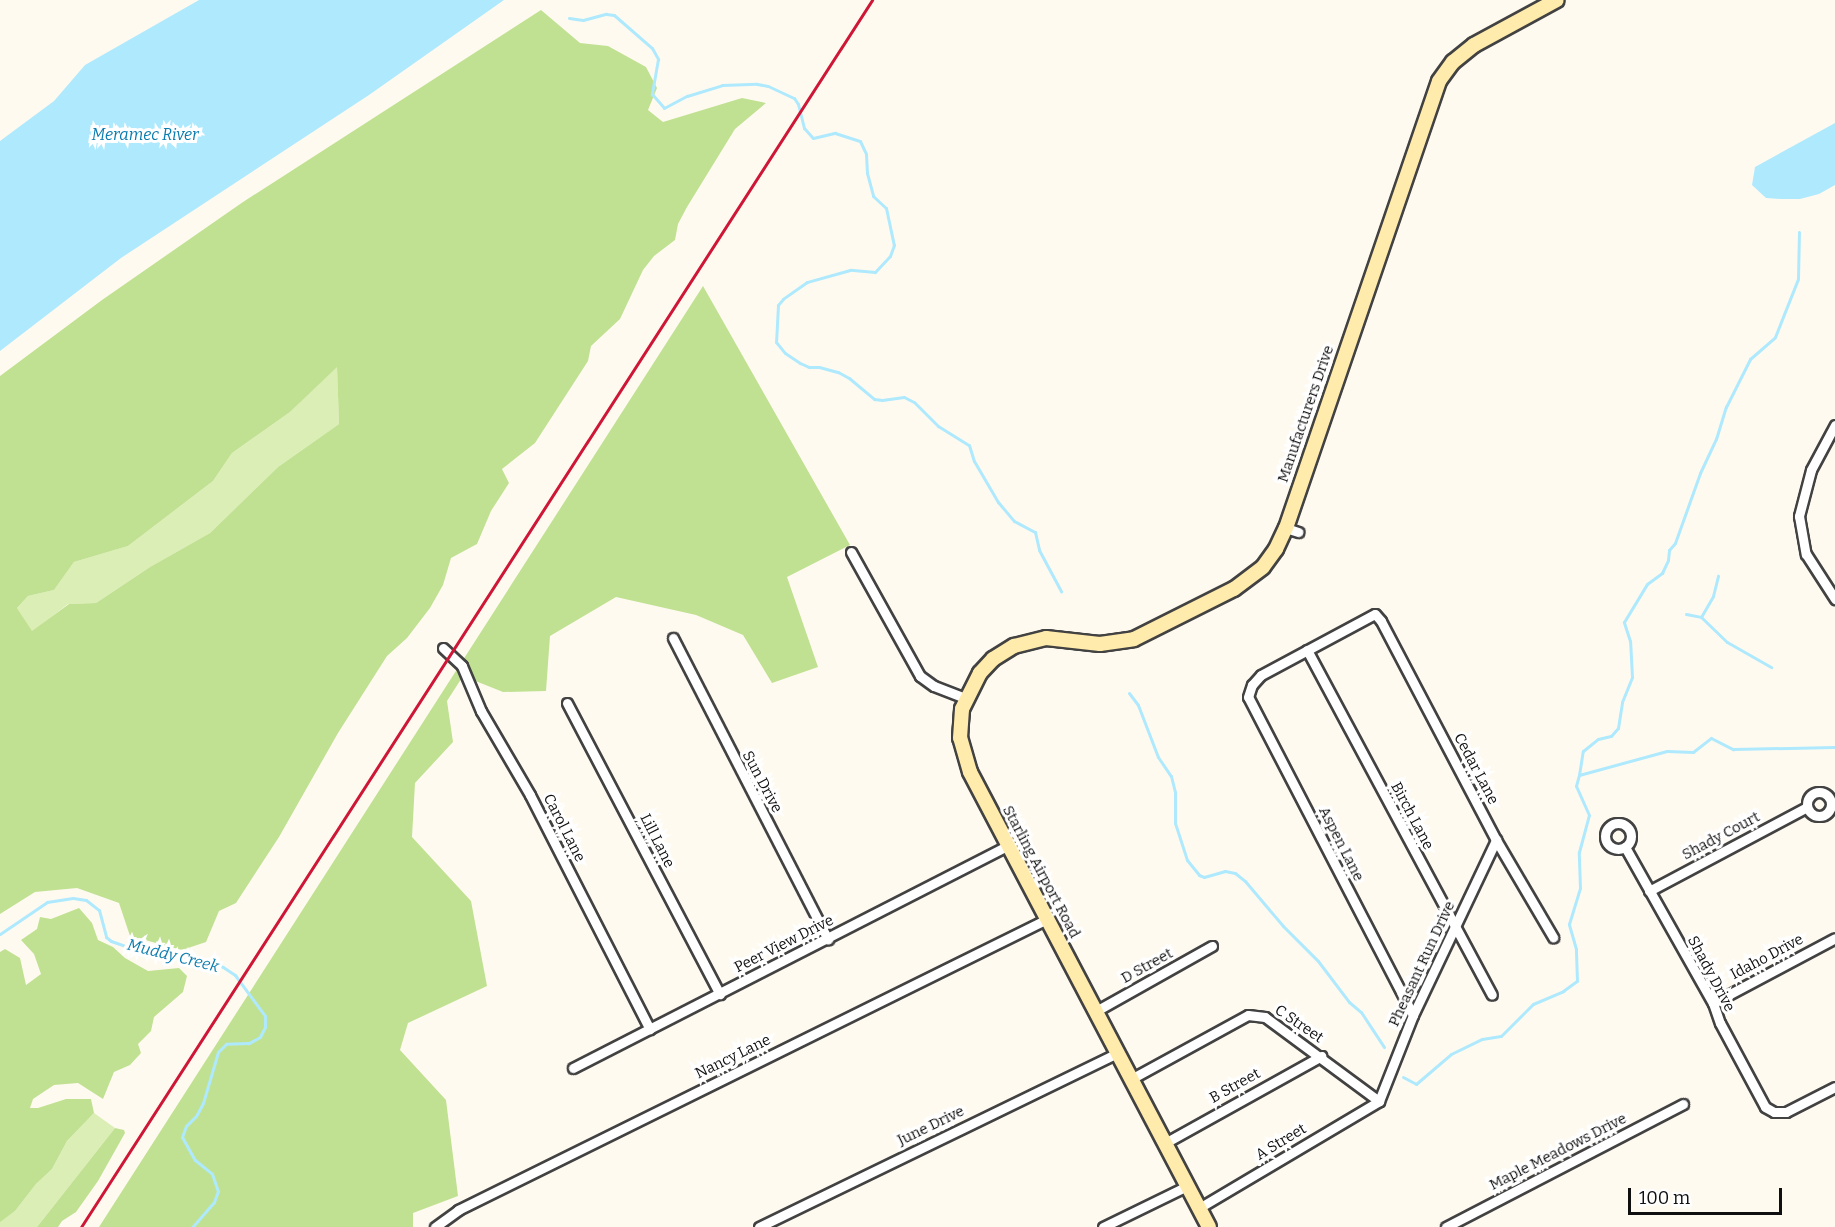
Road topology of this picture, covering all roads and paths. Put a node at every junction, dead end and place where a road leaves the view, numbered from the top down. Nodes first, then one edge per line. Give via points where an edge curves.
1 (1557, 0) edge
2 (1835, 425) edge
3 (851, 552) dead end
4 (1835, 599) edge
5 (673, 638) dead end
6 (443, 648) dead end
7 (1307, 650) junction
8 (966, 698) junction
9 (567, 703) dead end
10 (1808, 807) dead end
11 (1496, 840) junction
12 (1008, 845) junction
13 (1625, 847) dead end
14 (1649, 891) junction
15 (1047, 919) junction
16 (1455, 927) junction
17 (1553, 937) dead end
18 (1835, 938) edge
19 (828, 939) junction
20 (1212, 946) dead end
21 (720, 994) junction
22 (1492, 995) dead end
23 (1713, 1003) junction
24 (1096, 1011) junction
25 (1413, 1015) junction
26 (650, 1029) junction
27 (1118, 1053) junction
28 (1321, 1056) junction
29 (573, 1068) dead end
30 (1131, 1079) junction
31 (1835, 1086) edge
32 (1379, 1101) junction
33 (1683, 1104) dead end
34 (1165, 1143) junction
35 (1187, 1186) junction
36 (1199, 1208) junction
37 (434, 1226) edge
38 (759, 1227) edge
39 (1102, 1227) edge
40 (1209, 1227) edge
41 (1446, 1227) edge

1 - 8 street, Manufacturers Drive via 1467,50 1439,81 1292,530 1263,567 1218,597 1142,636 1100,644 1052,637 1019,644 1000,653 987,666
2 - 4 street via 1811,470 1799,516 1806,554
3 - 8 street via 918,674 934,686
5 - 19 street, Sun Drive
6 - 26 street, Carol Lane via 462,666 481,711 535,804
7 - 11 street, Cedar Lane via 1375,614
7 - 16 street, Birch Lane
7 - 25 street, Aspen Lane via 1261,675 1248,697
8 - 12 street, Starling Airport Road via 959,730 963,757
9 - 21 street, Lill Lane
10 - 14 street, Shady Court
11 - 16 street, Pheasant Run Drive
11 - 17 street, Cedar Lane
12 - 15 street, Starling Airport Road
12 - 19 street, Peer View Drive
13 - 14 street, Shady Drive
14 - 23 street, Shady Drive
15 - 24 street, Starling Airport Road
15 - 37 street, Nancy Lane via 468,1204
16 - 22 street, Birch Lane
16 - 25 street, Pheasant Run Drive
18 - 23 street, Idaho Drive
19 - 21 street, Peer View Drive
20 - 24 street, D Street
21 - 26 street, Peer View Drive
23 - 31 street, Shady Drive via 1765,1107 1786,1112
24 - 27 street, Starling Airport Road
25 - 32 street, Pheasant Run Drive
26 - 29 street, Peer View Drive
27 - 30 street, Starling Airport Road
27 - 38 street, June Drive
28 - 30 street, C Street via 1264,1017 1248,1015
28 - 32 street, C Street
28 - 34 street, B Street
30 - 34 street, Starling Airport Road
32 - 36 street, A Street
33 - 41 street, Maple Meadows Drive
34 - 35 street, Starling Airport Road
35 - 36 street, Starling Airport Road
35 - 39 street
36 - 40 street, Starling Airport Road

